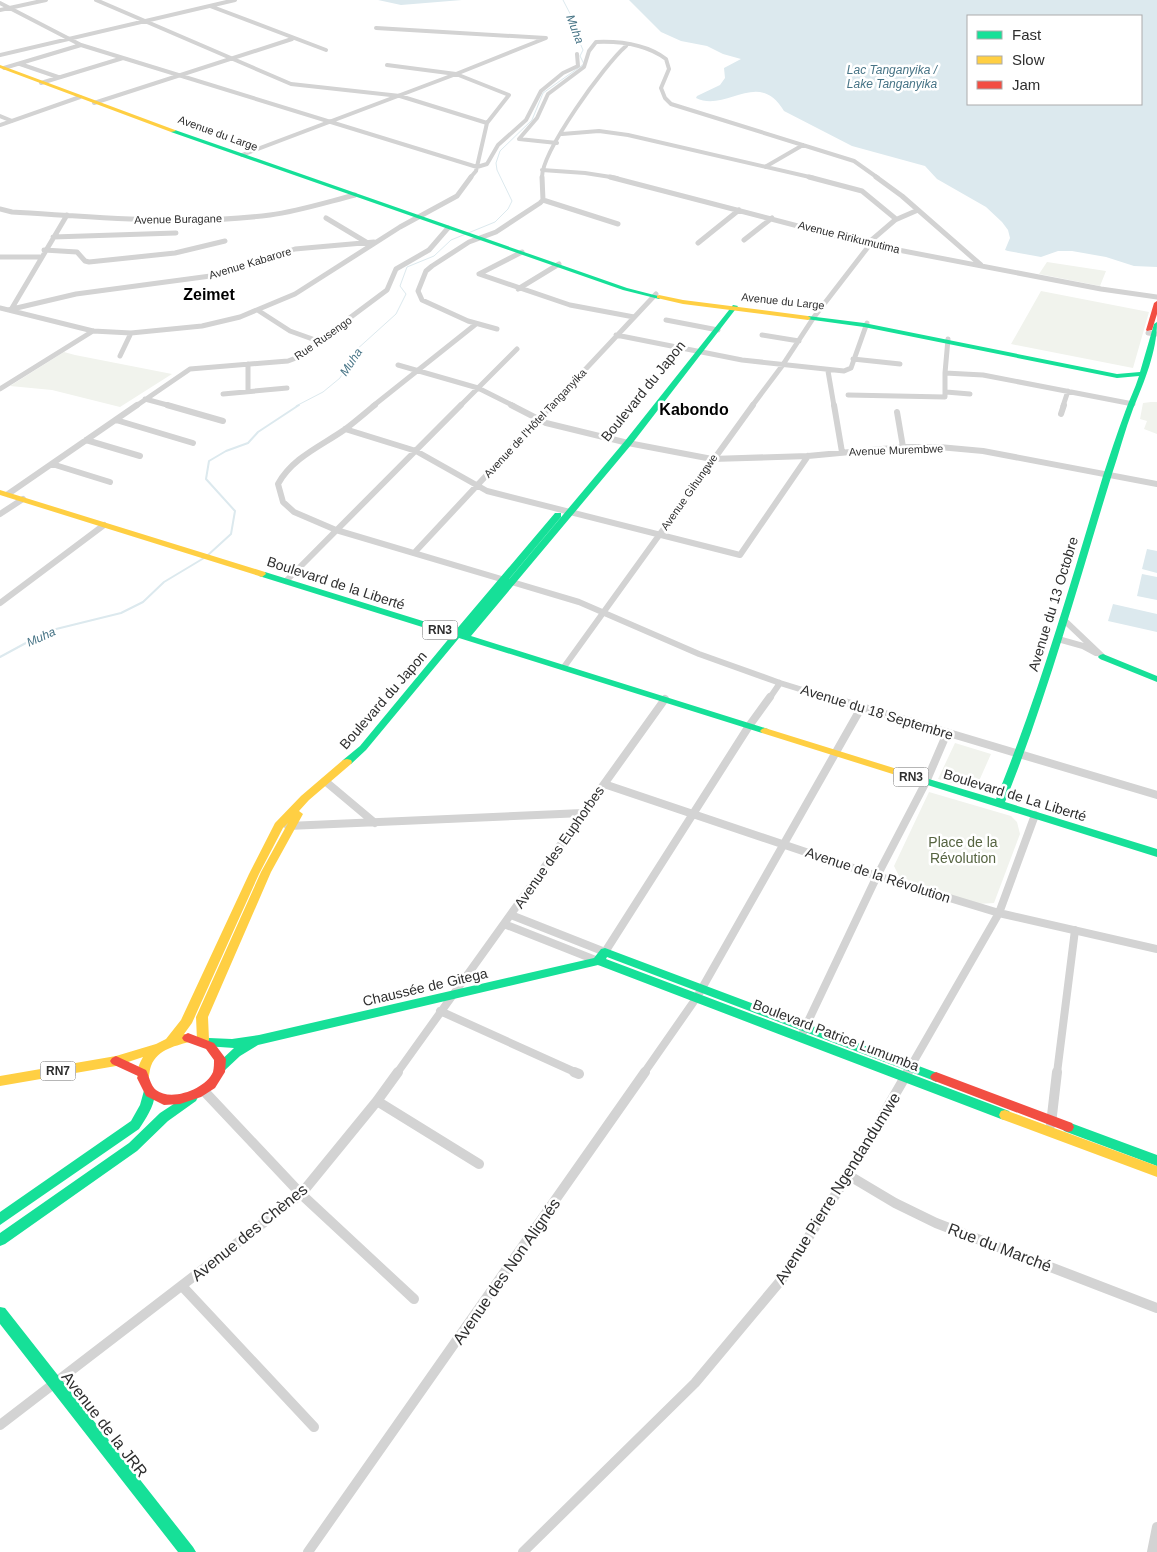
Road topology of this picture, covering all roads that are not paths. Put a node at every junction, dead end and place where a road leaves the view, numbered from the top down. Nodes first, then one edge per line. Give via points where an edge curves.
1 (46, 0) edge
2 (96, 0) edge
3 (235, 0) edge
4 (0, 3) edge
5 (210, 6) junction
6 (9, 8) junction
7 (0, 10) edge
8 (144, 21) junction
9 (376, 28) dead end
10 (68, 39) junction
11 (292, 39) junction
12 (81, 45) junction
13 (626, 46) junction
14 (326, 50) dead end
15 (576, 54) dead end
16 (0, 55) edge
17 (123, 58) junction
18 (229, 59) junction
19 (19, 64) junction
20 (387, 65) dead end
21 (2, 67) edge
22 (456, 74) junction
23 (180, 75) junction
24 (58, 77) junction
25 (41, 83) junction
26 (400, 96) junction
27 (80, 97) junction
28 (94, 103) junction
29 (0, 116) edge
30 (12, 121) junction
31 (330, 122) junction
32 (487, 123) junction
33 (0, 125) edge
34 (562, 134) junction
35 (557, 142) junction
36 (803, 145) junction
37 (242, 155) junction
38 (477, 167) junction
39 (765, 167) junction
40 (542, 170) junction
41 (355, 195) junction
42 (543, 200) junction
43 (739, 210) junction
44 (918, 210) junction
45 (0, 211) edge
46 (66, 215) junction
47 (418, 217) junction
48 (326, 218) dead end
49 (772, 218) junction
50 (896, 219) junction
51 (428, 221) junction
52 (618, 224) dead end
53 (448, 228) junction
54 (176, 234) dead end
55 (471, 235) junction
56 (53, 237) junction
57 (744, 240) dead end
58 (225, 241) dead end
59 (366, 242) junction
60 (376, 242) junction
61 (698, 243) dead end
62 (867, 244) junction
63 (44, 250) junction
64 (521, 253) junction
65 (0, 257) edge
66 (40, 257) junction
67 (557, 265) junction
68 (981, 265) junction
69 (518, 290) junction
70 (655, 295) junction
71 (1157, 297) edge
72 (1157, 303) edge
73 (731, 307) junction
74 (0, 308) edge
75 (10, 309) junction
76 (259, 311) junction
77 (815, 316) junction
78 (634, 317) junction
79 (666, 320) dead end
80 (476, 324) junction
81 (866, 324) junction
82 (497, 328) dead end
83 (715, 329) junction
84 (93, 330) junction
85 (1154, 331) edge
86 (131, 332) junction
87 (616, 335) junction
88 (762, 335) dead end
89 (947, 340) junction
90 (318, 341) junction
91 (799, 341) junction
92 (517, 349) dead end
93 (697, 352) junction
94 (120, 356) dead end
95 (853, 358) junction
96 (1148, 359) edge
97 (248, 364) junction
98 (900, 364) dead end
99 (398, 365) dead end
100 (782, 366) junction
101 (417, 370) junction
102 (1092, 370) junction
103 (828, 371) junction
104 (945, 373) junction
105 (1139, 374) junction
106 (1121, 377) junction
107 (1133, 387) junction
108 (287, 388) dead end
109 (478, 388) junction
110 (0, 389) edge
111 (248, 391) junction
112 (1068, 391) junction
113 (946, 392) junction
114 (223, 394) dead end
115 (970, 394) dead end
116 (848, 395) dead end
117 (145, 399) junction
118 (1130, 405) junction
119 (897, 412) dead end
120 (1061, 414) dead end
121 (116, 420) junction
122 (538, 420) junction
123 (223, 421) dead end
124 (345, 429) junction
125 (86, 440) junction
126 (624, 442) junction
127 (193, 443) dead end
128 (902, 447) junction
129 (416, 451) junction
130 (842, 452) junction
131 (140, 456) dead end
132 (808, 456) junction
133 (712, 459) junction
134 (52, 464) junction
135 (1108, 474) junction
136 (110, 482) dead end
137 (1157, 484) edge
138 (476, 486) junction
139 (4, 493) edge
140 (23, 499) junction
141 (566, 510) junction
142 (0, 514) edge
143 (104, 525) junction
144 (336, 530) junction
145 (659, 535) junction
146 (415, 552) junction
147 (508, 580) junction
148 (286, 581) junction
149 (0, 603) edge
150 (604, 611) junction
151 (1064, 619) junction
152 (461, 636) junction
153 (1058, 639) junction
154 (1103, 657) junction
155 (564, 667) junction
156 (1157, 679) edge
157 (780, 683) junction
158 (665, 699) junction
159 (861, 708) junction
160 (749, 726) junction
161 (947, 732) junction
162 (836, 755) junction
163 (1019, 755) junction
164 (926, 782) junction
165 (327, 784) junction
166 (604, 784) junction
167 (1157, 795) edge
168 (999, 804) junction
169 (583, 813) junction
170 (692, 814) junction
171 (1035, 815) junction
172 (375, 823) junction
173 (279, 826) junction
174 (290, 826) junction
175 (783, 845) junction
176 (1157, 853) edge
177 (877, 876) junction
178 (999, 912) junction
179 (511, 915) junction
180 (504, 924) junction
181 (1075, 930) junction
182 (232, 936) junction
183 (1157, 949) edge
184 (605, 952) junction
185 (598, 961) junction
186 (700, 993) junction
187 (452, 995) junction
188 (440, 1011) junction
189 (803, 1031) junction
190 (259, 1040) junction
191 (171, 1041) junction
192 (206, 1042) junction
193 (161, 1046) junction
194 (116, 1061) junction
195 (220, 1068) junction
196 (908, 1071) junction
197 (142, 1073) junction
198 (579, 1074) dead end
199 (0, 1081) edge
200 (148, 1091) junction
201 (204, 1091) junction
202 (192, 1097) junction
203 (377, 1100) junction
204 (1051, 1125) junction
205 (1157, 1161) edge
206 (479, 1164) dead end
207 (1157, 1172) edge
208 (848, 1175) junction
209 (301, 1194) junction
210 (0, 1219) edge
211 (0, 1240) edge
212 (182, 1286) junction
213 (414, 1299) dead end
214 (1157, 1308) edge
215 (0, 1313) edge
216 (54, 1384) junction
217 (0, 1425) edge
218 (314, 1427) dead end
219 (1157, 1527) edge
220 (188, 1552) edge
221 (308, 1552) edge
222 (523, 1552) edge
223 (1152, 1552) edge

1 - 6 street
2 - 8 street
3 - 5 street
4 - 6 street
5 - 8 street
5 - 11 street
6 - 7 street
6 - 10 street
8 - 10 street
8 - 18 street
9 - 22 street via 546,38
10 - 12 street
10 - 16 street
11 - 14 street
11 - 18 street
12 - 17 street
12 - 19 street
13 - 34 street via 613,56
13 - 35 street via 596,42 584,67 550,92 537,118 519,139
13 - 36 street via 653,50 667,59 669,68 661,88 672,104
15 - 38 street via 578,66 563,72 541,91 526,120 498,145 487,164
17 - 23 street
17 - 24 street
18 - 23 street
18 - 26 street via 293,85
19 - 21 street
19 - 24 street
20 - 22 street
21 - 25 main road, Avenue du Large
22 - 26 street
22 - 32 street via 509,95
23 - 28 street
23 - 31 street
24 - 25 street
25 - 27 main road, Avenue du Large
26 - 31 street
26 - 32 street
27 - 28 main road, Avenue du Large
27 - 30 street
28 - 37 main road, Avenue du Large
29 - 30 street
30 - 33 street
31 - 37 street
31 - 38 street
32 - 38 street
34 - 35 street
34 - 39 street via 614,132
35 - 40 street
36 - 39 street
36 - 44 street via 854,161
37 - 41 main road, Avenue du Large
38 - 47 street via 457,196
39 - 50 street via 860,190
40 - 42 street
40 - 43 street, Avenue Ririkumutima via 626,180
41 - 46 street, Avenue Buragane via 296,210 247,217 174,220
41 - 47 main road, Avenue du Large
42 - 52 street
42 - 55 street via 496,232
43 - 49 street, Avenue Ririkumutima
43 - 61 street
44 - 50 street, Avenue Gihungwe
44 - 68 street
45 - 46 street, Avenue Buragane
46 - 56 street
47 - 51 main road, Avenue du Large
47 - 60 street
48 - 59 street
49 - 57 street
49 - 62 street, Avenue Ririkumutima
50 - 62 street, Avenue Gihungwe
51 - 53 main road, Avenue du Large
51 - 55 main road, Avenue du Large
53 - 55 main road, Avenue du Large
53 - 90 street, Rue Rusengo via 429,250 396,269 387,290
54 - 56 street
55 - 64 main road, Avenue du Large
55 - 80 street via 426,271 418,296 428,304
56 - 63 street
58 - 63 street via 175,254 89,262 77,252
59 - 60 street, Avenue Kabarore
59 - 75 street, Avenue Kabarore via 295,249 218,275 76,294
60 - 76 street via 295,294
62 - 68 street, Avenue Ririkumutima
62 - 77 street, Avenue Gihungwe via 868,247
63 - 66 street
64 - 67 main road, Avenue du Large
64 - 69 street via 479,274
65 - 66 street
66 - 75 street
67 - 69 street
67 - 70 main road, Avenue du Large
68 - 71 street, Avenue Ririkumutima
69 - 78 street via 592,310
70 - 73 main road, Avenue du Large
70 - 78 street, Avenue de l'Hôtel Tanganyika
72 - 85 main road
73 - 77 main road, Avenue du Large
73 - 83 main road, Boulevard du Japon
74 - 75 street
75 - 84 street
76 - 86 street via 202,326
76 - 90 street via 290,331
77 - 81 main road, Avenue du Large
77 - 91 street, Avenue Gihungwe
78 - 87 street, Avenue de l'Hôtel Tanganyika
79 - 83 street
80 - 82 street
80 - 101 street
81 - 89 main road, Avenue du Large
81 - 95 street
83 - 93 main road, Boulevard du Japon
84 - 86 street
84 - 110 street
85 - 96 main road
86 - 94 street
87 - 93 street
87 - 122 street, Avenue de l'Hôtel Tanganyika
88 - 91 street
89 - 102 main road, Avenue du Large
89 - 104 street
90 - 97 street, Rue Rusengo via 293,360
91 - 100 street, Avenue Gihungwe
92 - 109 street
93 - 100 street
93 - 126 main road, Boulevard du Japon
95 - 98 street
95 - 103 street via 849,370
96 - 105 main road
97 - 111 street
97 - 117 street, Rue Rusengo via 190,369
99 - 101 street, Avenue Murembwe
100 - 103 street
100 - 133 street, Avenue Gihungwe
101 - 109 street, Avenue Murembwe
101 - 124 street
102 - 105 main road, Avenue du Large
102 - 106 main road, Avenue du Large
103 - 130 street
104 - 112 street via 983,375
104 - 113 street
105 - 106 main road, Avenue du Large
105 - 107 main road
105 - 118 main road
106 - 107 main road
107 - 118 main road
108 - 111 street
109 - 122 street, Avenue Murembwe
109 - 129 street
111 - 114 street
112 - 118 street
112 - 120 street
113 - 115 street
113 - 116 street via 945,397
117 - 121 street, Rue Rusengo
117 - 123 street
118 - 135 main road, Avenue du 13 Octobre
119 - 128 street
121 - 125 street, Rue Rusengo
121 - 127 street
122 - 126 street, Avenue Murembwe
122 - 138 street, Avenue de l'Hôtel Tanganyika
124 - 129 street
124 - 144 street, Avenue du 18 Septembre via 293,464 278,484 283,502 294,512
125 - 131 street
125 - 134 street, Rue Rusengo
126 - 133 street, Avenue Murembwe
126 - 141 main road, Boulevard du Japon
128 - 130 street, Avenue Murembwe
128 - 135 street, Avenue Murembwe via 971,449
129 - 138 street
129 - 144 street
130 - 132 street, Avenue Murembwe
132 - 133 street, Avenue Murembwe
132 - 145 street via 740,555
133 - 145 street, Avenue Gihungwe
134 - 136 street
134 - 139 street, Rue Rusengo
135 - 137 street, Avenue Murembwe
135 - 151 main road, Avenue du 13 Octobre
138 - 141 street
138 - 146 street, Avenue de l'Hôtel Tanganyika
139 - 140 main road, Boulevard de la Liberté / RN3
140 - 142 street
140 - 143 main road, Boulevard de la Liberté / RN3
141 - 145 street
141 - 147 main road, Boulevard du Japon
143 - 148 main road, Boulevard de la Liberté / RN3
143 - 149 street
144 - 146 street, Avenue du 18 Septembre
144 - 148 street
145 - 150 street, Avenue Gihungwe
146 - 147 street, Avenue du 18 Septembre
147 - 150 street, Avenue du 18 Septembre
147 - 152 main road, Boulevard du Japon
148 - 152 main road, Boulevard de la Liberté / RN3
150 - 155 street, Avenue Gihungwe
150 - 157 street, Avenue du 18 Septembre via 699,654
151 - 153 main road, Avenue du 13 Octobre
151 - 154 street
152 - 155 main road, Boulevard de la Liberté / RN3
152 - 165 main road, Boulevard du Japon via 362,758
153 - 154 street
153 - 163 main road, Avenue du 13 Octobre
154 - 156 main road
155 - 158 main road, Boulevard de la Liberté / RN3
157 - 159 street, Avenue du 18 Septembre
157 - 160 street
158 - 160 main road, Boulevard de La Liberté / RN3
158 - 166 street, Avenue des Euphorbes
159 - 161 street, Avenue du 18 Septembre
159 - 162 street, Avenue des Non Alignés
160 - 162 main road, Boulevard de La Liberté / RN3
160 - 170 street
161 - 163 street, Avenue du 18 Septembre
161 - 164 street
162 - 164 main road, Boulevard de La Liberté / RN3
162 - 175 street, Avenue des Non Alignés
163 - 167 street, Avenue du 18 Septembre
163 - 168 main road, Avenue du 13 Octobre
164 - 168 main road, Boulevard de La Liberté / RN3
164 - 177 street
165 - 172 street
165 - 173 main road, Boulevard du Japon
165 - 174 main road, Boulevard du Japon
166 - 169 street, Avenue des Euphorbes
166 - 170 street, Avenue de la Révolution
168 - 171 main road, Boulevard de La Liberté / RN3
169 - 172 street
169 - 179 street, Avenue des Euphorbes
170 - 175 street, Avenue de la Révolution
170 - 184 street
171 - 176 main road, Boulevard de La Liberté / RN3
171 - 178 street, Avenue Pierre Ngendandumwe
172 - 174 street
173 - 174 street
173 - 182 main road, Boulevard du Japon
174 - 182 main road, Boulevard du Japon
175 - 177 street, Avenue de la Révolution
175 - 186 street, Avenue des Non Alignés
177 - 178 street, Avenue de la Révolution
177 - 189 street
178 - 181 street, Avenue de la Révolution
178 - 196 street, Avenue Pierre Ngendandumwe
179 - 180 street, Avenue des Euphorbes
179 - 184 street, Boulevard Patrice Lumumba
180 - 185 street, Boulevard Patrice Lumumba
180 - 187 street, Avenue des Euphorbes
181 - 183 street, Avenue de la Révolution
181 - 204 street
182 - 191 main road, Boulevard du Japon via 186,1023
182 - 192 main road, Boulevard du Japon via 202,1017
184 - 185 main road
184 - 186 main road, Boulevard Patrice Lumumba
185 - 186 main road, Boulevard Patrice Lumumba
185 - 187 main road, Chaussée de Gitega
186 - 189 main road, Boulevard Patrice Lumumba
186 - 221 street, Avenue des Non Alignés
187 - 188 street, Avenue des Chènes
187 - 190 main road, Chaussée de Gitega
188 - 198 street
188 - 203 street, Avenue des Chènes
189 - 196 main road, Boulevard Patrice Lumumba
190 - 192 main road, Chaussée de Gitega via 232,1044
190 - 195 main road, Chaussée de Gitega via 236,1053
191 - 192 main road via 188,1038
191 - 193 main road
192 - 195 main road via 216,1050
193 - 194 main road, RN7
193 - 197 main road via 148,1058
194 - 197 main road
194 - 199 main road, RN7
195 - 201 main road via 218,1076
196 - 204 main road, Boulevard Patrice Lumumba
196 - 208 street, Avenue Pierre Ngendandumwe
197 - 200 main road
200 - 202 main road via 163,1099
200 - 210 main road via 146,1106 135,1125
201 - 202 main road
201 - 209 street
202 - 211 main road via 164,1116 133,1147
203 - 206 street
203 - 209 street, Avenue des Chènes
204 - 205 main road, Boulevard Patrice Lumumba
204 - 207 main road, Boulevard Patrice Lumumba
208 - 214 street, Rue du Marché via 936,1223
208 - 222 street, Avenue Pierre Ngendandumwe via 782,1279 707,1369
209 - 212 street, Avenue des Chènes
209 - 213 street
212 - 216 street, Avenue des Chènes
212 - 218 street
215 - 216 main road, Avenue de la JRR
216 - 217 street, Avenue des Chènes
216 - 220 main road, Avenue de la JRR
219 - 223 street

